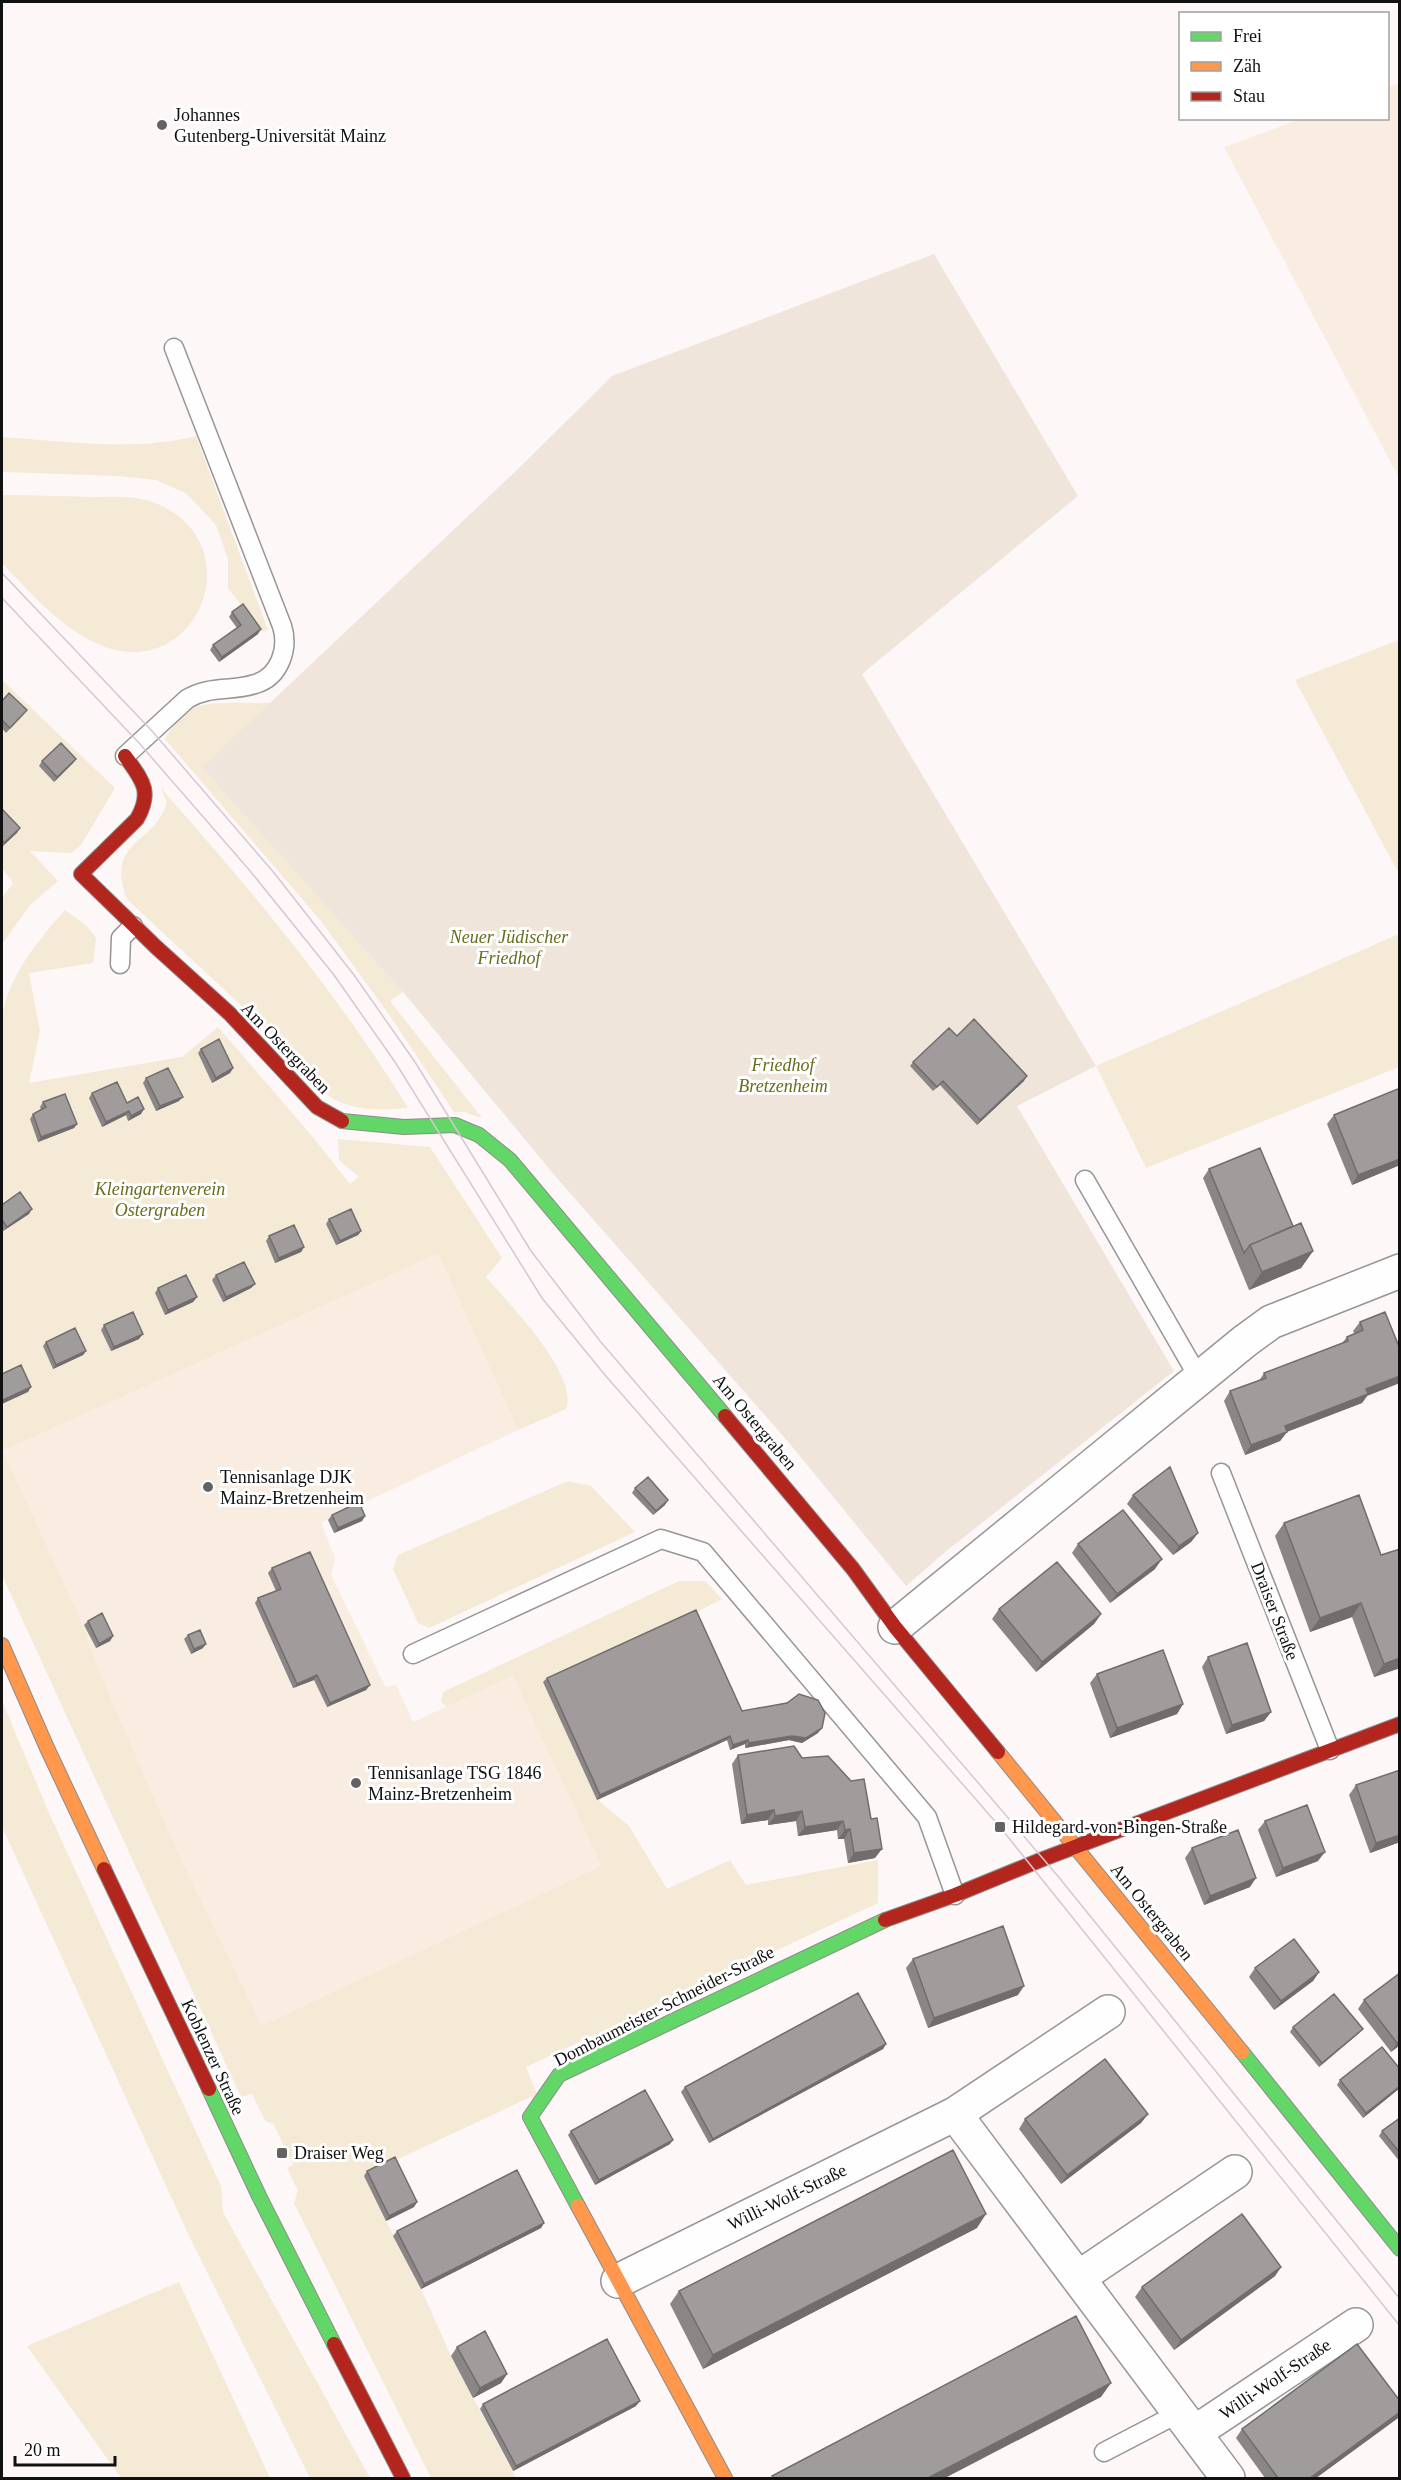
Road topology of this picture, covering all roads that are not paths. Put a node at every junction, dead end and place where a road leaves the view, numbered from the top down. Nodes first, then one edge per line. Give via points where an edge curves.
1 (174, 348) dead end
2 (125, 756) joint
3 (133, 926) junction
4 (120, 964) dead end
5 (1085, 1180) dead end
6 (1400, 1271) edge
7 (1199, 1378) junction
8 (1221, 1473) dead end
9 (895, 1627) junction
10 (2, 1645) edge
11 (413, 1654) dead end
12 (1400, 1724) edge
13 (1330, 1750) junction
14 (1076, 1847) junction
15 (955, 1895) junction
16 (1108, 2012) dead end
17 (955, 2114) junction
18 (1235, 2172) dead end
19 (1400, 2249) edge
20 (1078, 2278) junction
21 (618, 2280) junction
22 (1356, 2325) dead end
23 (1186, 2423) junction
24 (1104, 2452) dead end
25 (403, 2478) edge
26 (726, 2478) edge
27 (1228, 2478) edge

1 - 2 lane via 282,626 284,651 280,662 258,684 210,690 187,699
2 - 3 street, Am Ostergraben via 146,790 147,799 137,819 81,874
3 - 4 lane via 122,938
3 - 9 street, Am Ostergraben via 230,1014 286,1077 332,1117 344,1122 404,1127 455,1125 479,1135 510,1160 853,1569
5 - 7 lane
6 - 7 street via 1271,1322
7 - 9 street
8 - 13 lane, Draiser Straße
9 - 14 street, Am Ostergraben
10 - 25 street, Koblenzer Straße via 259,2196
11 - 15 lane via 662,1539 703,1552 927,1817
12 - 13 street
13 - 14 street
14 - 15 street, Dombaumeister-Schneider-Straße
14 - 19 street, Am Ostergraben
15 - 21 street, Dombaumeister-Schneider-Straße via 855,1932 559,2075 531,2117
16 - 17 street, Willi-Wolf-Straße
17 - 20 street
17 - 21 street, Willi-Wolf-Straße
18 - 20 street
20 - 23 street
21 - 26 street, Dombaumeister-Schneider-Straße
22 - 23 street, Willi-Wolf-Straße
23 - 24 lane
23 - 27 street

